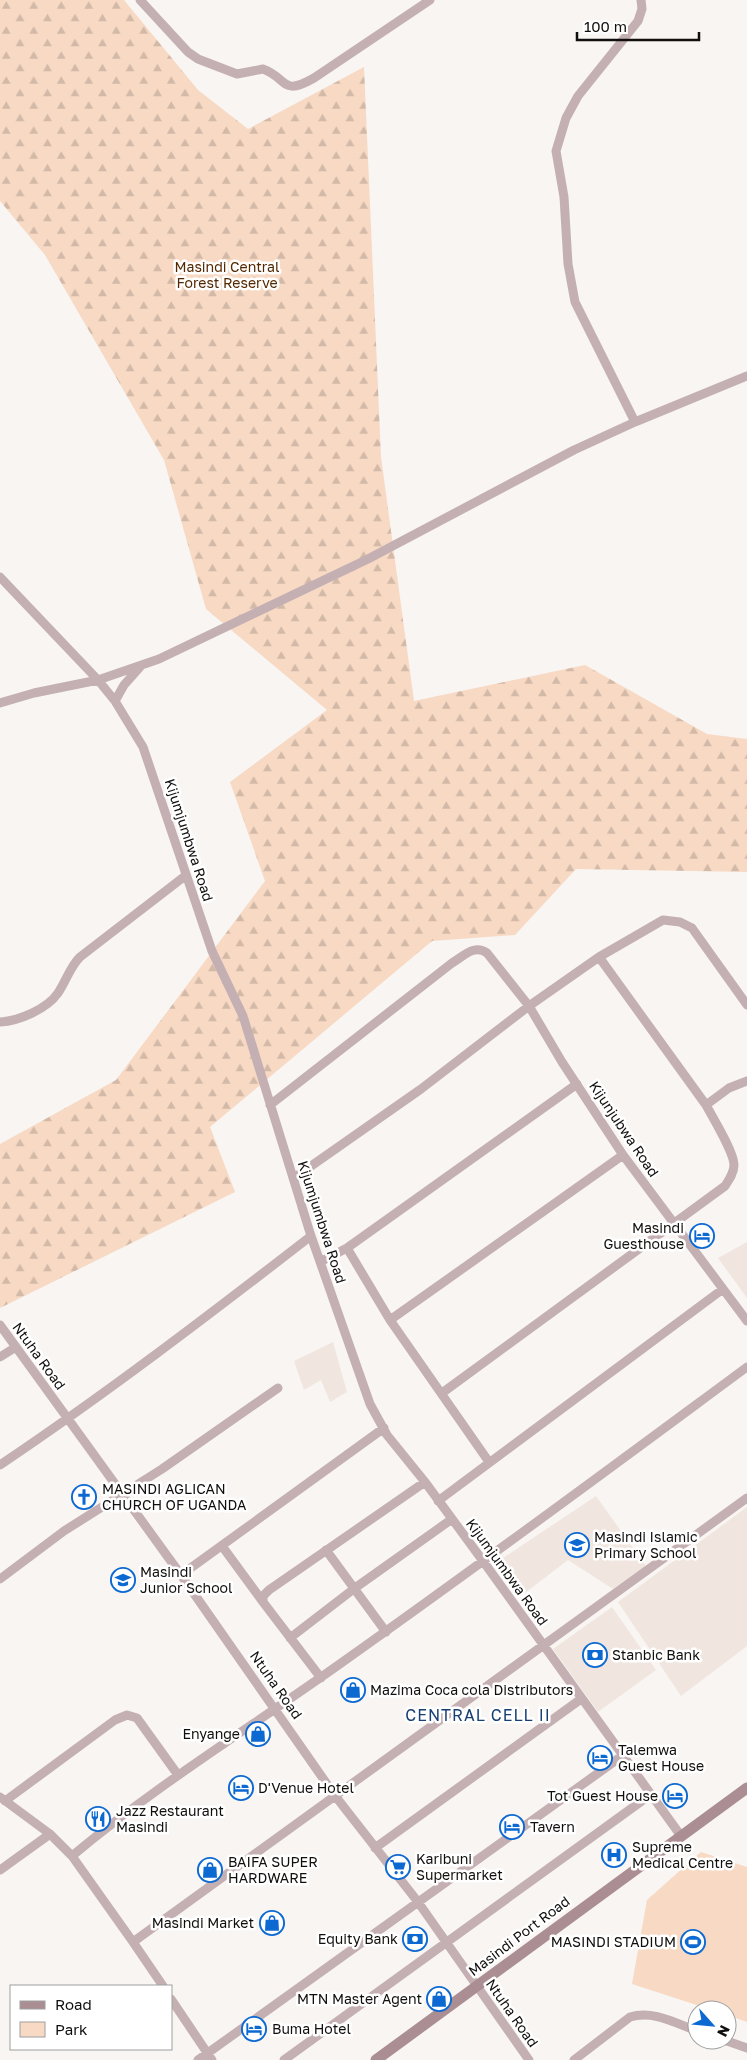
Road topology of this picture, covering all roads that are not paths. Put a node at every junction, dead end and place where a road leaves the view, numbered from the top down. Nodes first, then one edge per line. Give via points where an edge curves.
1 (140, 0) edge
2 (430, 0) edge
3 (641, 0) edge
4 (747, 376) edge
5 (635, 422) junction
6 (3, 581) edge
7 (140, 667) junction
8 (98, 680) junction
9 (115, 701) junction
10 (0, 703) edge
11 (186, 876) junction
12 (599, 957) junction
13 (747, 1005) edge
14 (529, 1006) junction
15 (0, 1022) edge
16 (747, 1081) edge
17 (577, 1084) junction
18 (270, 1105) junction
19 (706, 1105) junction
20 (623, 1154) junction
21 (294, 1178) junction
22 (674, 1224) junction
23 (311, 1236) junction
24 (347, 1248) junction
25 (320, 1262) junction
26 (723, 1289) junction
27 (390, 1320) junction
28 (747, 1321) edge
29 (0, 1326) edge
30 (16, 1347) junction
31 (0, 1357) edge
32 (747, 1368) edge
33 (278, 1388) dead end
34 (442, 1393) junction
35 (68, 1419) junction
36 (384, 1428) junction
37 (489, 1462) junction
38 (0, 1465) edge
39 (425, 1482) junction
40 (123, 1493) junction
41 (747, 1498) edge
42 (438, 1501) junction
43 (452, 1520) junction
44 (222, 1546) junction
45 (326, 1550) junction
46 (483, 1561) junction
47 (181, 1575) junction
48 (0, 1579) edge
49 (355, 1588) junction
50 (263, 1602) junction
51 (386, 1632) junction
52 (290, 1638) junction
53 (543, 1645) junction
54 (321, 1678) junction
55 (581, 1699) junction
56 (277, 1709) junction
57 (622, 1756) junction
58 (178, 1775) junction
59 (747, 1788) edge
60 (650, 1795) junction
61 (336, 1797) junction
62 (2, 1799) edge
63 (50, 1834) junction
64 (681, 1836) junction
65 (375, 1848) junction
66 (72, 1856) junction
67 (0, 1870) edge
68 (418, 1902) junction
69 (133, 1942) junction
70 (446, 1942) junction
71 (162, 1985) edge
72 (477, 1987) junction
73 (172, 2000) edge
74 (687, 2026) edge
75 (210, 2057) edge
76 (198, 2060) edge
77 (284, 2060) edge
78 (376, 2060) edge
79 (529, 2060) edge
80 (574, 2060) edge

1 - 2 street via 188,52 198,58 237,74 263,69 289,86 300,86 314,78
3 - 5 street via 638,21 578,96 566,118 556,152 575,302
4 - 5 street
5 - 7 street via 574,450 368,559
6 - 8 street, Kijumjumbwa Road
7 - 8 street
7 - 9 street
8 - 9 street, Kijumjumbwa Road
8 - 10 street
9 - 11 street, Kijumjumbwa Road via 143,747
11 - 15 street via 80,957 52,1000 39,1009
11 - 18 street, Kijumjumbwa Road via 212,951 243,1016
12 - 13 street via 663,920 680,922 692,928
12 - 14 street
12 - 19 street
14 - 17 street, Kijunjubwa Road
14 - 18 street, Kijunjubwa Road via 483,950 475,949 452,963
14 - 21 street via 421,1089
16 - 19 street via 729,1088
17 - 20 street, Kijunjubwa Road
17 - 24 street
18 - 21 street, Kijumjumbwa Road
19 - 22 street via 734,1164 732,1176 725,1186
20 - 22 street, Kijunjubwa Road
20 - 27 street
21 - 23 street, Kijumjumbwa Road
22 - 26 street, Kijunjubwa Road
22 - 34 street
23 - 25 street, Kijumjumbwa Road
23 - 35 street
24 - 25 street
24 - 27 street
25 - 36 street, Kijumjumbwa Road via 357,1372
26 - 28 street, Kijunjubwa Road
26 - 37 street
27 - 34 street
29 - 30 street, Ntuha Road
30 - 31 street
30 - 35 street, Ntuha Road
32 - 46 street
33 - 40 street
34 - 37 street
35 - 38 street
35 - 40 street, Ntuha Road
36 - 39 street, Kijumjumbwa Road
36 - 44 street
37 - 42 street
39 - 42 street, Kijumjumbwa Road
39 - 45 street
40 - 47 street, Ntuha Road
40 - 48 street via 64,1531
41 - 53 street
42 - 43 street, Kijumjumbwa Road
43 - 46 street, Kijumjumbwa Road
43 - 49 street
44 - 47 street
44 - 50 street
45 - 49 street
45 - 50 street via 269,1590
46 - 51 street
46 - 53 street, Kijumjumbwa Road
47 - 56 street, Ntuha Road
49 - 51 street
49 - 52 street
50 - 52 street
51 - 54 street
52 - 54 street
53 - 55 street, Kijumjumbwa Road
53 - 61 street
54 - 56 street
55 - 57 street, Kijumjumbwa Road
55 - 65 street
56 - 58 street
56 - 61 street, Ntuha Road
57 - 60 street, Kijumjumbwa Road
57 - 68 street
58 - 62 street via 136,1718 127,1715
58 - 66 street
59 - 64 main road, Masindi Port Road
60 - 64 street, Kijumjumbwa Road
60 - 70 street
61 - 65 street, Ntuha Road
61 - 69 street
62 - 63 street
63 - 66 street
63 - 67 street
64 - 72 main road, Masindi Port Road
65 - 68 street, Ntuha Road
66 - 69 street
68 - 70 street, Ntuha Road
68 - 75 street
69 - 71 street
70 - 72 street, Ntuha Road
70 - 77 street
72 - 78 main road, Masindi Port Road
72 - 79 street, Ntuha Road
73 - 75 street
74 - 80 street via 652,2014 630,2017
75 - 76 street

